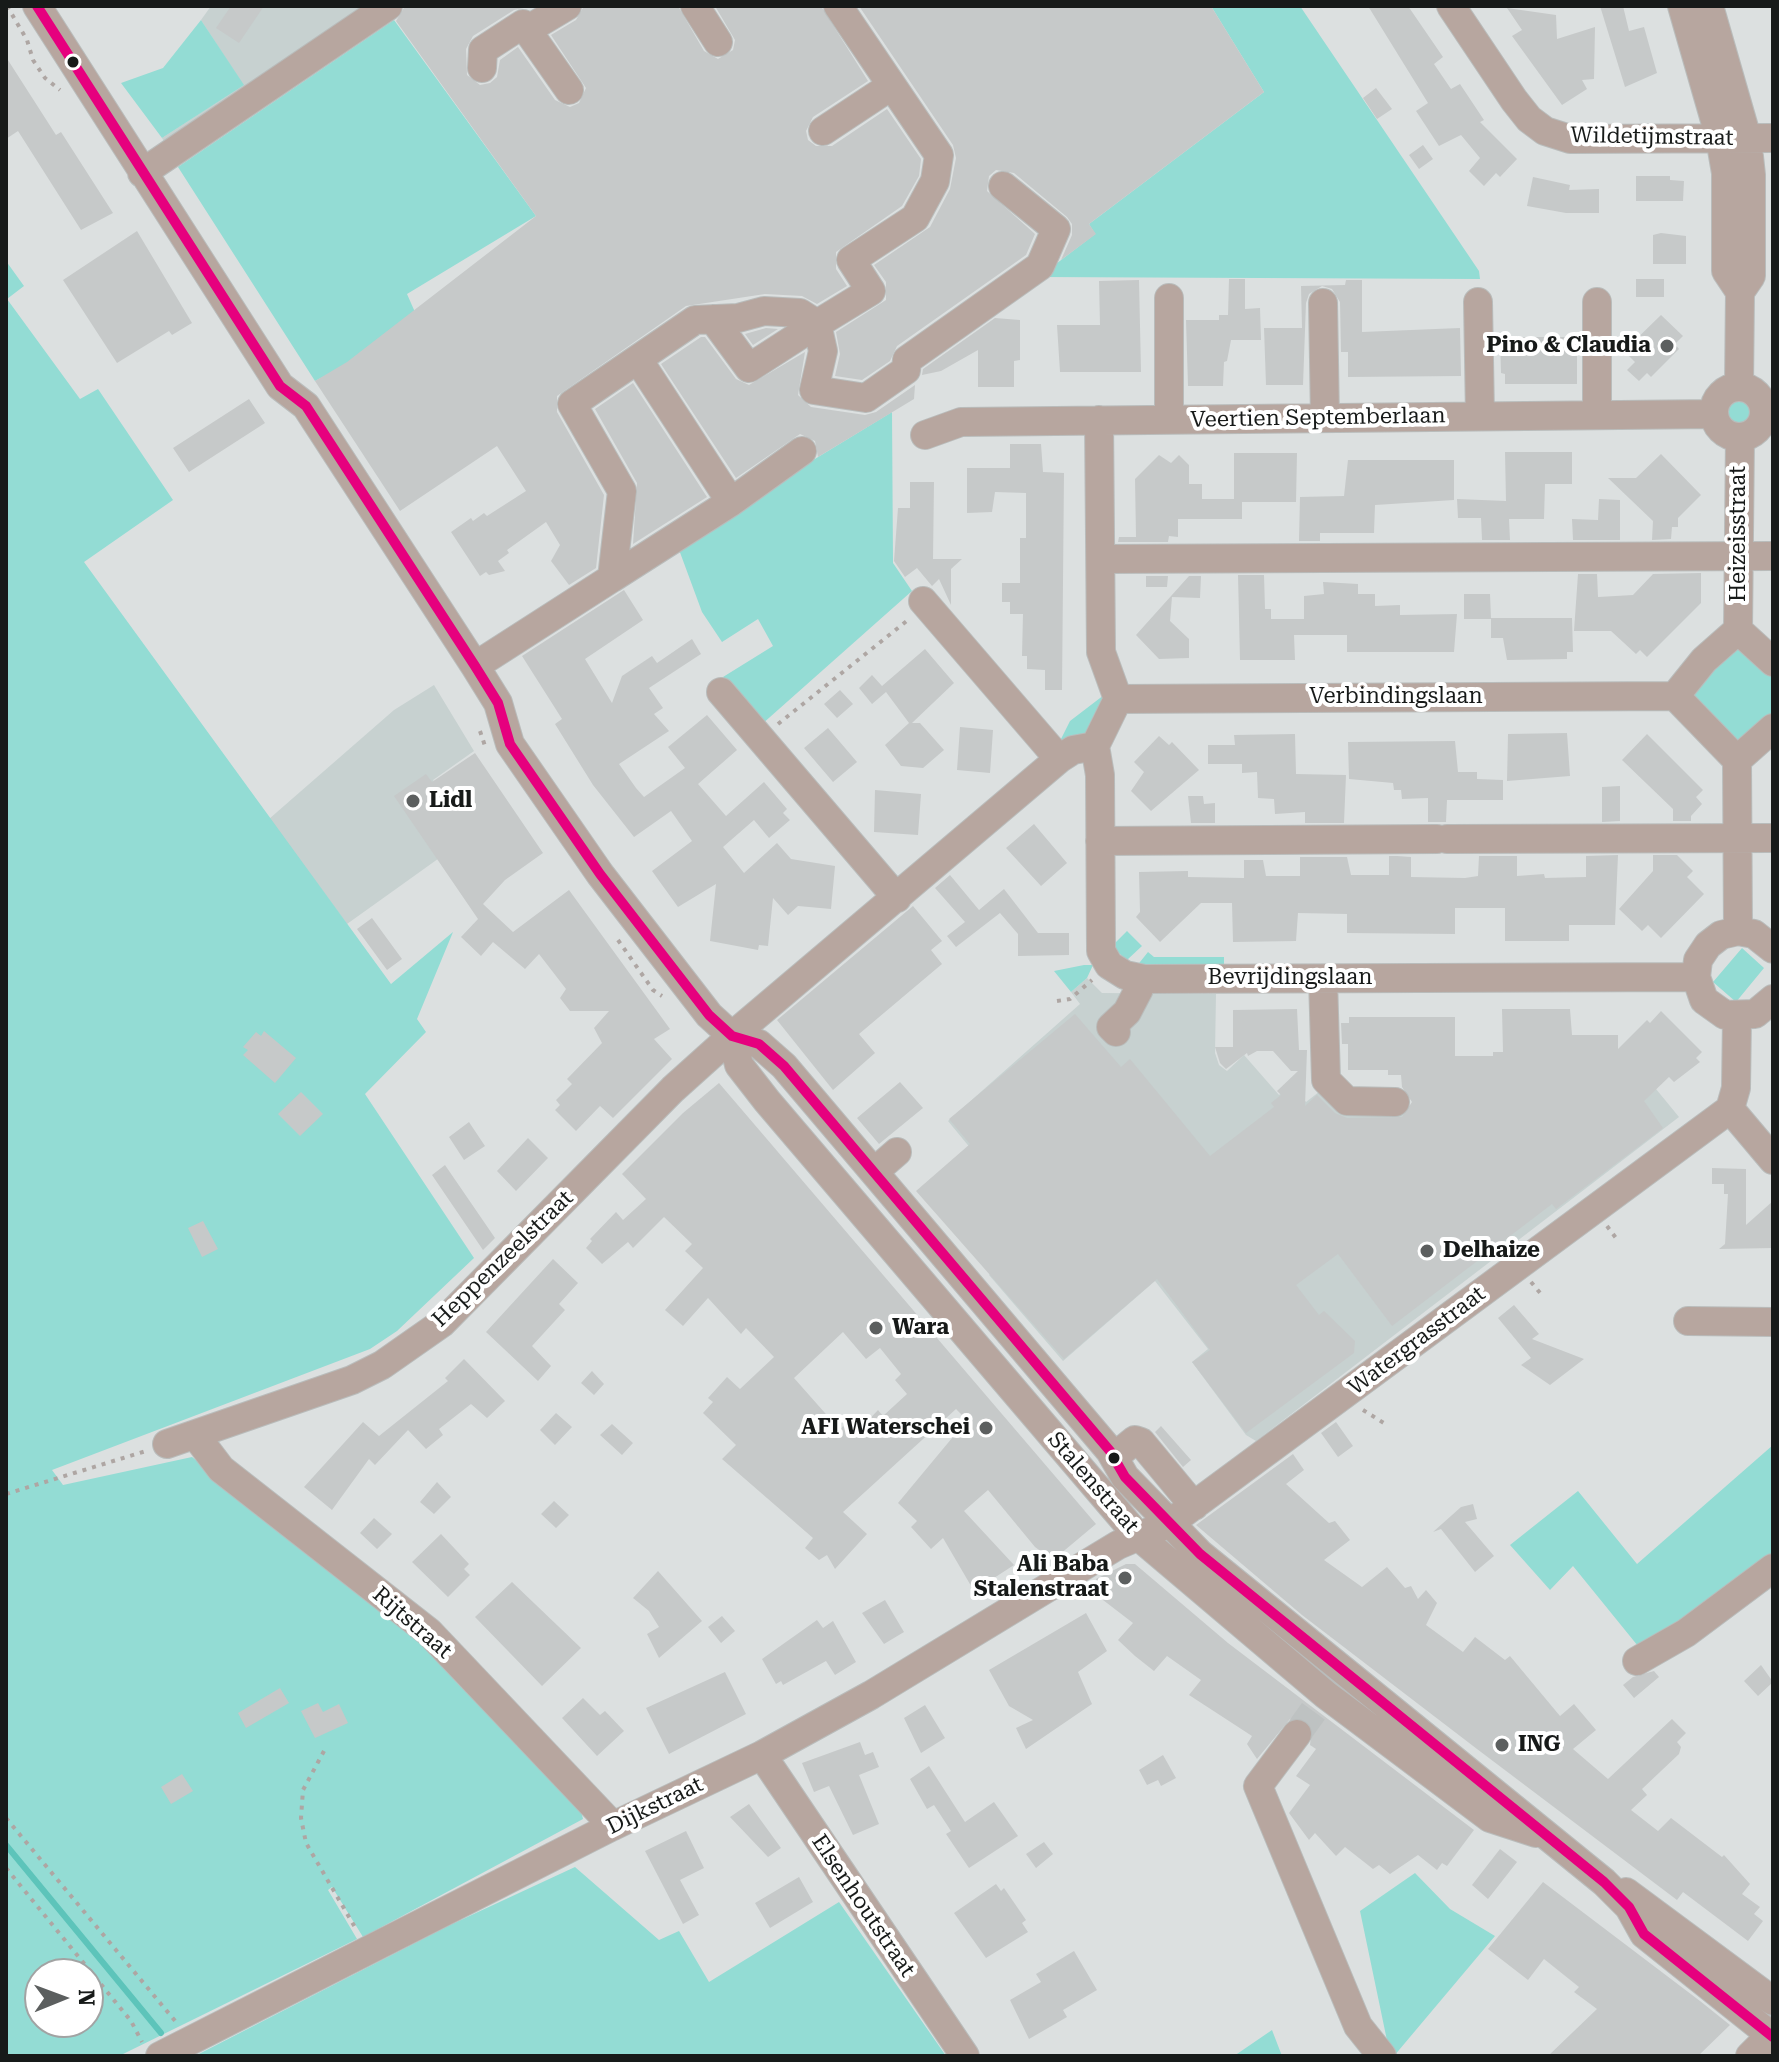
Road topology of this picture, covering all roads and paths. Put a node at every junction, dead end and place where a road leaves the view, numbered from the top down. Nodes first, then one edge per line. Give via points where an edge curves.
1 (7, 6) edge
2 (37, 6) edge
3 (567, 6) edge
4 (695, 6) edge
5 (838, 6) edge
6 (1451, 6) edge
7 (1682, 6) edge
8 (1709, 6) edge
9 (372, 10) edge
10 (520, 20) edge
11 (718, 42) dead end
12 (482, 68) dead end
13 (891, 86) junction
14 (569, 90) dead end
15 (66, 100) dead end
16 (823, 131) dead end
17 (1747, 138) edge
18 (142, 173) junction
19 (1003, 186) dead end
20 (1169, 298) dead end
21 (1478, 302) dead end
22 (1597, 302) dead end
23 (1323, 303) dead end
24 (713, 319) junction
25 (817, 324) junction
26 (639, 361) junction
27 (1739, 387) junction
28 (1714, 414) junction
29 (1597, 415) junction
30 (1768, 415) edge
31 (1480, 416) junction
32 (1325, 418) junction
33 (1169, 419) junction
34 (1099, 420) junction
35 (925, 435) dead end
36 (1740, 437) junction
37 (802, 451) dead end
38 (731, 502) junction
39 (1773, 556) edge
40 (1739, 557) junction
41 (1101, 559) junction
42 (612, 578) junction
43 (926, 604) joint
44 (1738, 630) junction
45 (1773, 662) edge
46 (475, 666) junction
47 (721, 692) dead end
48 (1675, 696) junction
49 (1118, 699) junction
50 (1773, 728) edge
51 (479, 730) dead end
52 (760, 738) junction
53 (1095, 746) junction
54 (491, 757) dead end
55 (1059, 759) junction
56 (1737, 760) junction
57 (1737, 837) junction
58 (1773, 838) edge
59 (1100, 841) junction
60 (897, 898) junction
61 (1738, 931) junction
62 (613, 933) dead end
63 (1773, 949) edge
64 (1100, 973) dead end
65 (1696, 977) junction
66 (1139, 978) junction
67 (1323, 979) junction
68 (666, 998) dead end
69 (1773, 999) edge
70 (1057, 1001) dead end
71 (1737, 1018) junction
72 (1116, 1032) dead end
73 (732, 1036) junction
74 (784, 1066) junction
75 (757, 1088) junction
76 (1395, 1102) dead end
77 (1730, 1109) junction
78 (897, 1152) dead end
79 (1773, 1160) edge
80 (874, 1172) junction
81 (1688, 1321) dead end
82 (1773, 1322) edge
83 (1357, 1401) dead end
84 (1387, 1425) dead end
85 (196, 1436) junction
86 (167, 1444) joint
87 (1119, 1449) junction
88 (1084, 1474) junction
89 (6, 1494) edge
90 (1202, 1500) junction
91 (1170, 1523) junction
92 (1137, 1535) junction
93 (1773, 1568) edge
94 (1637, 1661) dead end
95 (1344, 1671) junction
96 (1320, 1702) junction
97 (1297, 1734) tunnel mouth
98 (324, 1751) dead end
99 (762, 1755) junction
100 (6, 1818) edge
101 (613, 1826) junction
102 (1544, 1836) junction
103 (6, 1868) edge
104 (1604, 1882) junction
105 (368, 1950) junction
106 (1773, 2001) edge
107 (182, 2029) dead end
108 (1772, 2035) edge
109 (152, 2051) edge
110 (965, 2056) edge
111 (1382, 2056) edge
112 (1750, 2056) edge

1 - 15 path via 33,60
2 - 18 street, Stalenstraat
3 - 10 street
4 - 11 street
5 - 13 street
6 - 17 street, Wildetijmstraat via 1514,100 1545,131 1570,139
7 - 17 street
8 - 17 street
9 - 18 street
10 - 12 street via 483,50
10 - 14 street
13 - 16 street
13 - 25 street via 939,155 935,181 915,218 851,260 871,291
17 - 27 street via 1751,276 1740,292
18 - 46 street, Stalenstraat via 280,386 306,406
19 - 25 street via 1056,229 1040,266 907,360 906,370 866,398 814,390 823,351
20 - 33 street
21 - 31 street
22 - 29 street
23 - 32 street
24 - 25 street via 764,311 800,313
24 - 25 street via 749,368
24 - 26 street via 695,320
26 - 38 street
26 - 42 street via 572,404 622,491
27 - 28 street via 1720,396
27 - 30 street via 1756,393
28 - 29 street, Veertien Septemberlaan
28 - 36 street via 1723,431
29 - 31 street, Veertien Septemberlaan
30 - 36 street via 1751,434
31 - 32 street, Veertien Septemberlaan
32 - 33 street, Veertien Septemberlaan
33 - 34 street, Veertien Septemberlaan
34 - 35 street, Veertien Septemberlaan via 961,422
34 - 41 street
36 - 40 street, Heizeisstraat
37 - 38 street
38 - 42 street
39 - 40 street
40 - 41 street
40 - 44 street, Heizeisstraat
41 - 49 street via 1101,652
42 - 46 street
43 - 52 path
43 - 55 street
44 - 45 street
44 - 48 street
46 - 73 street, Stalenstraat via 498,703 510,744 600,874 709,1015
47 - 52 street
48 - 49 street, Verbindingslaan
48 - 56 street
49 - 53 street
50 - 56 street
51 - 54 path
52 - 60 street
53 - 55 street
53 - 59 street, Bevrijdingslaan
55 - 60 street
56 - 57 street
57 - 58 street
57 - 59 street
57 - 61 street
59 - 66 street, Bevrijdingslaan via 1101,951 1109,965
60 - 73 street
61 - 63 street via 1754,934
61 - 65 street via 1708,945 1698,960
62 - 68 path via 653,990
64 - 70 path via 1070,999
65 - 67 street, Bevrijdingslaan
65 - 71 street via 1704,1000
66 - 67 street, Bevrijdingslaan
66 - 72 street via 1127,1012 1111,1027
67 - 76 street via 1326,1080 1347,1101
69 - 71 street via 1755,1014
71 - 77 street via 1736,1088
73 - 74 street, Stalenstraat via 759,1044
73 - 75 street, Stalenstraat via 739,1065
73 - 85 street, Heppenzeelstraat via 442,1323 352,1380
74 - 75 street via 765,1073
74 - 80 street, Stalenstraat via 842,1118
75 - 88 street, Stalenstraat
77 - 79 street
77 - 90 street, Watergrasstraat
78 - 80 street
80 - 87 street, Stalenstraat
81 - 82 street
83 - 84 path
85 - 86 street, Heppenzeelstraat
85 - 101 street, Rijtstraat via 221,1469 429,1632
86 - 89 path
87 - 88 street
87 - 90 street via 1155,1428
87 - 91 street, Stalenstraat via 1125,1477
88 - 92 street, Stalenstraat
90 - 91 street, Watergrasstraat
91 - 92 street, Watergrasstraat
91 - 95 street, Stalenstraat
92 - 96 street, Stalenstraat
92 - 99 street, Dijkstraat
93 - 94 street via 1686,1633
95 - 96 street
95 - 102 street, Stalenstraat
96 - 102 street, Stalenstraat via 1490,1818
97 - 111 street via 1258,1786 1358,2026
98 - 105 path via 303,1790 306,1843
99 - 101 street, Dijkstraat
99 - 110 street, Elsenhoutstraat
100 - 107 path
101 - 105 street, Dijkstraat
102 - 104 street, Stalenstraat
103 - 109 path
104 - 106 street, Stalenstraat via 1624,1890
104 - 108 street, Stalenstraat via 1629,1907 1644,1934
105 - 109 street, Dijkstraat
108 - 112 street

